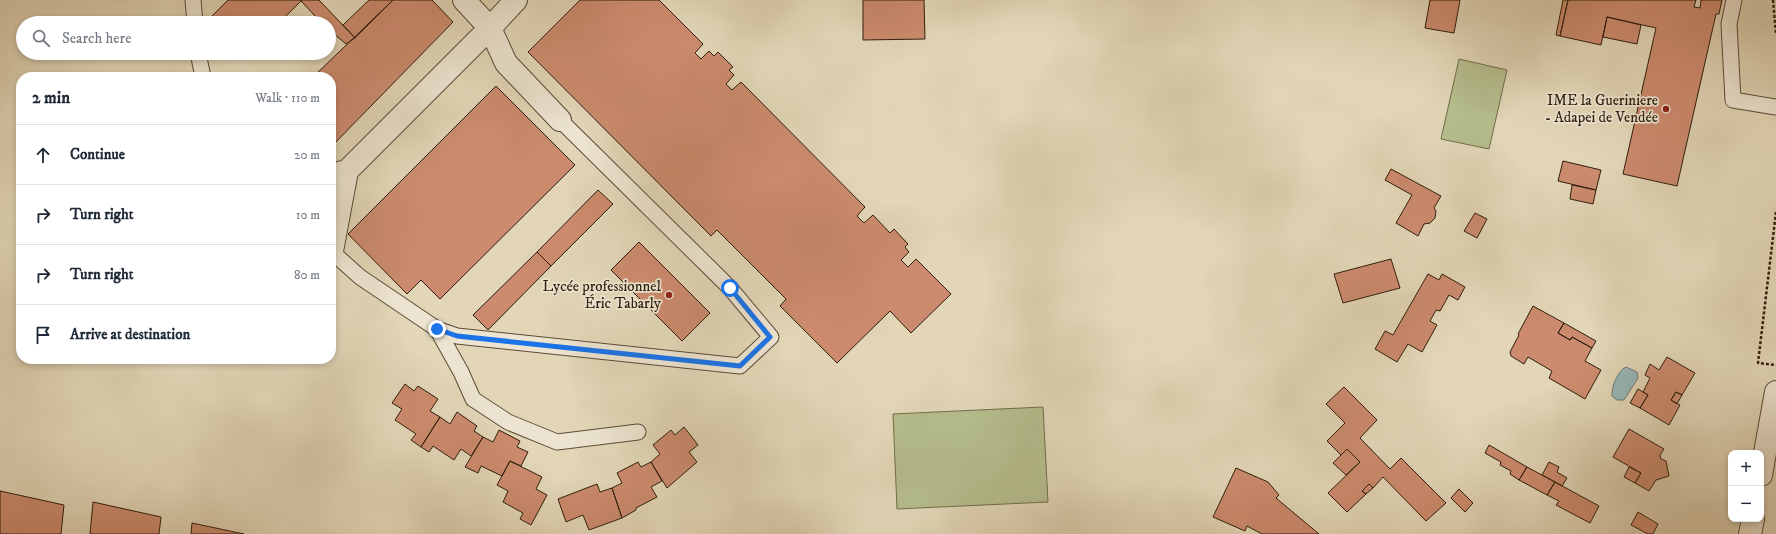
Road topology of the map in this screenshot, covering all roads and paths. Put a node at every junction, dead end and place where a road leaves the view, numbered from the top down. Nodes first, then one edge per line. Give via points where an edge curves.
1 (193, 0) edge
2 (464, 0) edge
3 (516, 0) edge
4 (1734, 0) edge
5 (1772, 0) edge
6 (194, 16) edge
7 (490, 28) junction
8 (1776, 34) edge
9 (199, 60) edge
10 (202, 72) edge
11 (1776, 106) edge
12 (560, 120) joint
13 (339, 173) edge
14 (336, 202) edge
15 (1776, 212) edge
16 (336, 255) edge
17 (437, 329) junction
18 (1776, 364) edge
19 (1776, 392) edge
20 (638, 432) dead end
21 (1764, 458) edge
22 (1752, 522) edge
23 (1750, 534) edge

1 - 6 lane
2 - 7 street
3 - 7 street
4 - 11 lane via 1729,24 1733,100
5 - 8 path
7 - 12 street via 506,63
7 - 13 street
9 - 10 lane
12 - 17 lane via 730,288 770,337 740,366 457,336
13 - 14 street
15 - 18 path via 1758,363
16 - 17 lane via 360,277
17 - 20 lane via 473,399 508,422 557,442
19 - 21 street
22 - 23 street

